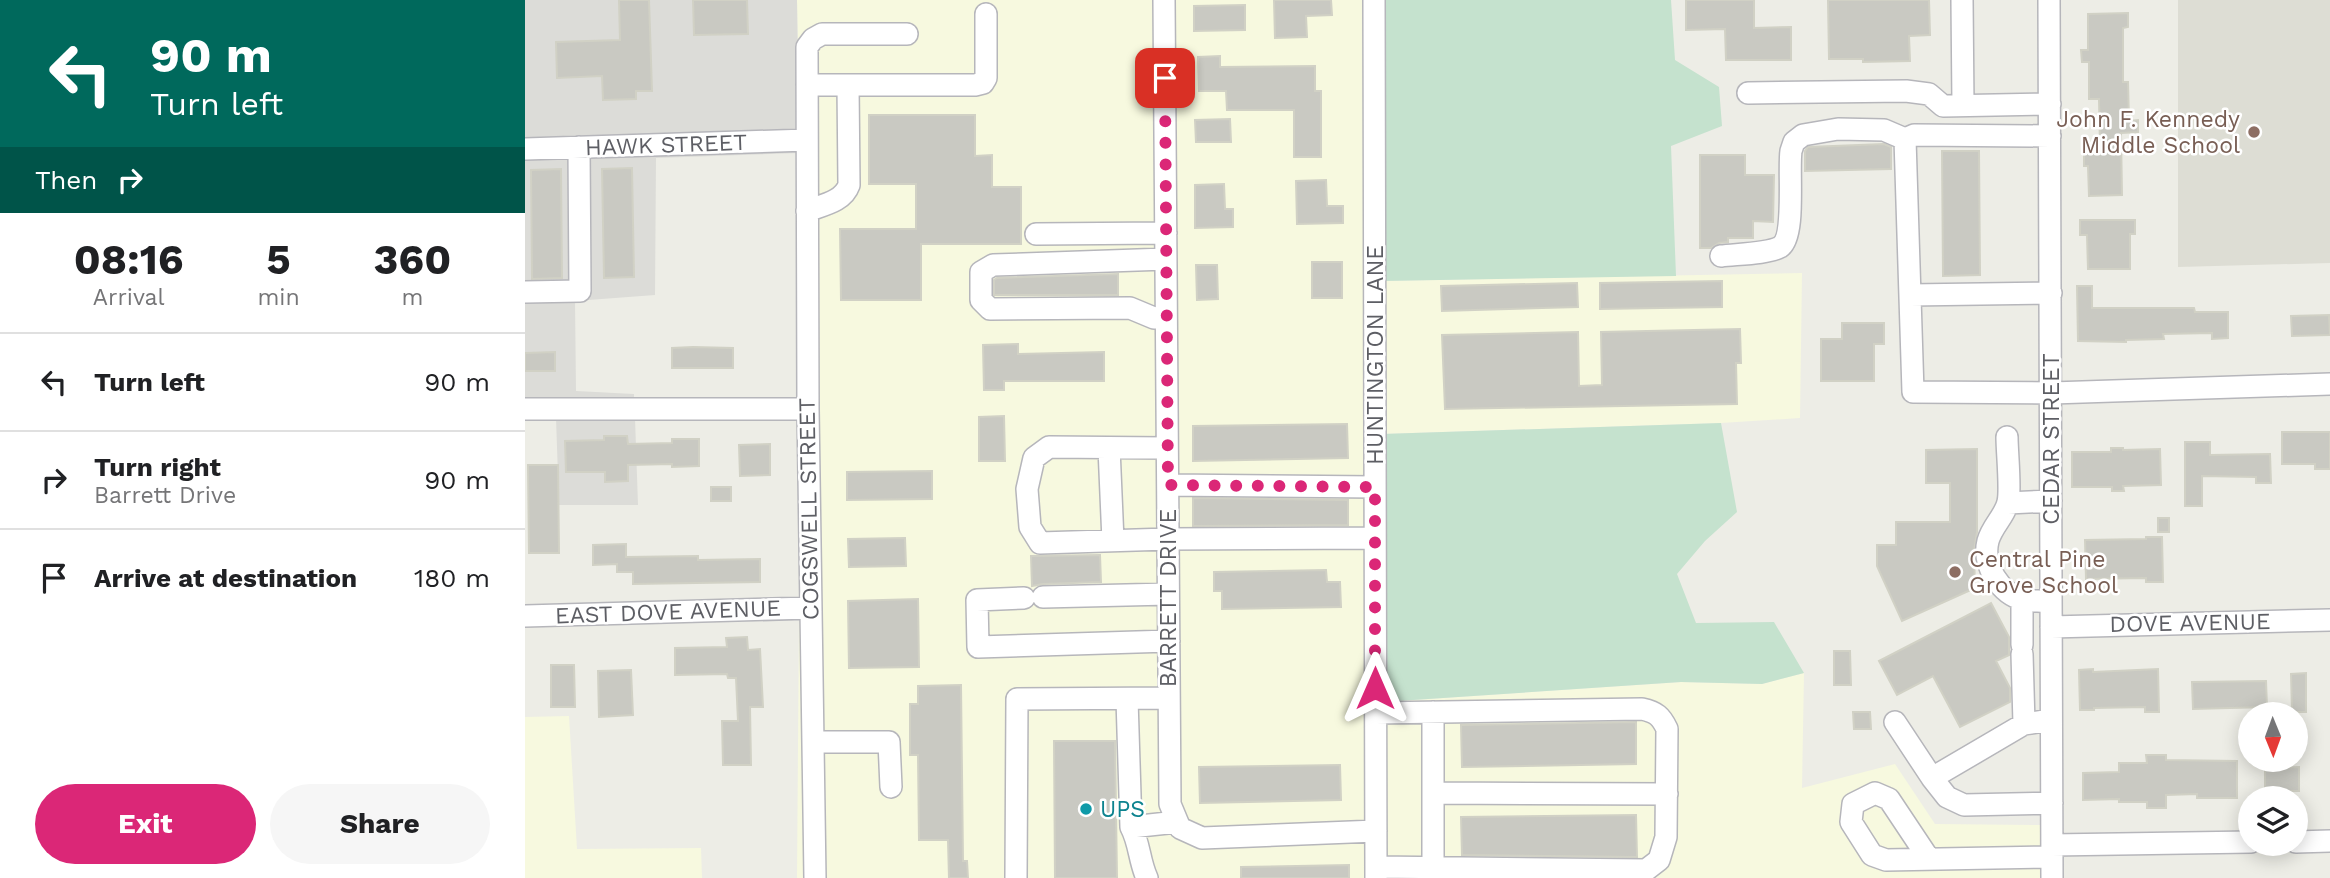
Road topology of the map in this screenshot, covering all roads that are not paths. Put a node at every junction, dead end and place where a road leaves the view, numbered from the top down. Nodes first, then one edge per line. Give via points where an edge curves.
1 (1164, 0) edge
2 (1374, 0) edge
3 (1962, 0) edge
4 (2049, 0) edge
5 (986, 14) dead end
6 (907, 34) dead end
7 (807, 85) junction
8 (848, 85) junction
9 (1748, 93) dead end
10 (2050, 104) junction
11 (1963, 105) junction
12 (2050, 135) junction
13 (1905, 139) junction
14 (807, 140) junction
15 (579, 147) junction
16 (525, 149) edge
17 (807, 211) junction
18 (1166, 233) junction
19 (1036, 234) dead end
20 (1721, 256) dead end
21 (1166, 259) junction
22 (525, 292) edge
23 (2051, 293) junction
24 (1910, 295) junction
25 (1166, 318) junction
26 (2330, 384) edge
27 (2052, 393) junction
28 (525, 409) edge
29 (808, 409) junction
30 (2007, 437) dead end
31 (1109, 448) junction
32 (1167, 448) junction
33 (1168, 485) junction
34 (1375, 487) junction
35 (2051, 501) junction
36 (2008, 503) junction
37 (1375, 538) junction
38 (1168, 539) junction
39 (1113, 541) junction
40 (1168, 594) junction
41 (2022, 599) junction
42 (2051, 602) junction
43 (811, 608) junction
44 (525, 616) edge
45 (2330, 620) edge
46 (2051, 626) junction
47 (1168, 641) junction
48 (1169, 698) junction
49 (1127, 699) junction
50 (1433, 712) junction
51 (1376, 713) junction
52 (2051, 720) junction
53 (1895, 722) dead end
54 (2024, 724) junction
55 (813, 742) junction
56 (1932, 778) junction
57 (891, 787) dead end
58 (1433, 793) junction
59 (1667, 794) junction
60 (2052, 803) junction
61 (1177, 822) junction
62 (1131, 827) junction
63 (1376, 831) junction
64 (2330, 841) edge
65 (2308, 842) edge
66 (2238, 843) edge
67 (1929, 859) dead end
68 (2052, 860) edge
69 (1433, 868) junction
70 (1376, 873) edge
71 (815, 878) edge
72 (1016, 878) edge
73 (1147, 878) edge

1 - 18 street, BARRETT DRIVE
2 - 34 street, HUNTINGTON LANE
3 - 11 street
4 - 10 street, CEDAR STREET
5 - 8 street via 983,83
6 - 7 street, COGSWELL STREET via 822,34 807,47
7 - 8 street
7 - 14 street, COGSWELL STREET
8 - 17 street via 849,185 841,198
9 - 11 street via 1906,90 1929,94 1943,106
10 - 11 street
10 - 12 street, CEDAR STREET
12 - 13 street via 1914,135
12 - 23 street, CEDAR STREET
13 - 20 street via 1884,130 1838,129 1803,135 1791,151 1785,242 1779,248
13 - 24 street
14 - 15 street, HAWK STREET
14 - 17 street, COGSWELL STREET
15 - 16 street, HAWK STREET
15 - 22 street via 580,291
17 - 29 street, COGSWELL STREET
18 - 19 street
18 - 21 street, BARRETT DRIVE
21 - 25 street, BARRETT DRIVE
21 - 25 street via 993,265 981,272 981,300 990,309 1130,308
23 - 24 street
23 - 27 street, CEDAR STREET
24 - 27 street via 1913,392
25 - 32 street, BARRETT DRIVE
26 - 27 street
27 - 35 street, CEDAR STREET
28 - 29 street
29 - 43 street, COGSWELL STREET
30 - 36 street
31 - 32 street
31 - 39 street
31 - 39 street via 1049,447 1034,458 1027,489 1030,527 1040,543
32 - 33 street, BARRETT DRIVE
33 - 34 street
33 - 38 street, BARRETT DRIVE
34 - 37 street, HUNTINGTON LANE
35 - 36 street
35 - 42 street, CEDAR STREET
36 - 41 street via 1988,540 1989,564 2002,586
37 - 38 street
37 - 51 street, HUNTINGTON LANE
38 - 39 street
38 - 40 street, BARRETT DRIVE
40 - 47 street, BARRETT DRIVE
40 - 47 street via 977,600 978,647
41 - 42 street
41 - 54 street
42 - 46 street, CEDAR STREET
43 - 44 street, EAST DOVE AVENUE
43 - 55 street, COGSWELL STREET
45 - 46 street, DOVE AVENUE
46 - 52 street, CEDAR STREET
47 - 48 street, BARRETT DRIVE
48 - 49 street
48 - 61 street, BARRETT DRIVE via 1170,804
49 - 62 street
49 - 72 street via 1017,699
50 - 51 street
50 - 58 street
50 - 59 street via 1655,712 1667,729
51 - 63 street, HUNTINGTON LANE
52 - 54 street
52 - 60 street, CEDAR STREET
53 - 56 street
54 - 56 street
55 - 57 street via 889,741
55 - 71 street, COGSWELL STREET
56 - 60 street via 1947,797 1964,805
58 - 59 street
58 - 69 street
59 - 69 street via 1664,849 1646,870
60 - 68 street, CEDAR STREET
61 - 62 street
61 - 63 street via 1179,828 1202,838
62 - 73 street
63 - 70 street, HUNTINGTON LANE
64 - 65 street
66 - 68 street
67 - 68 street
69 - 70 street

